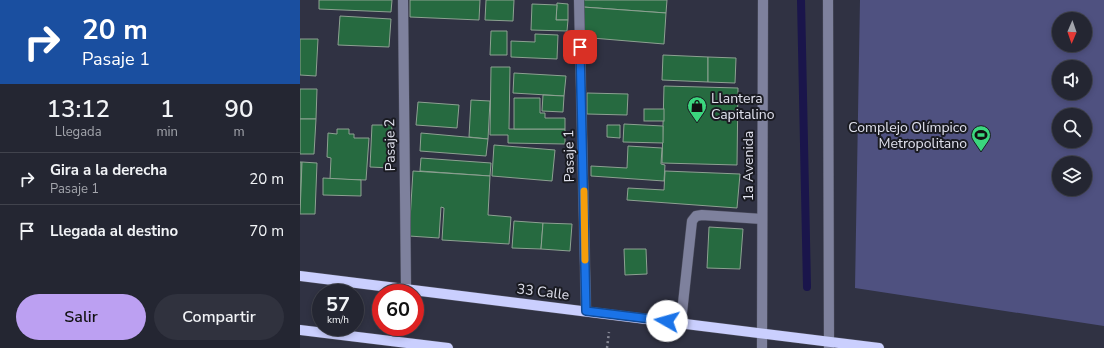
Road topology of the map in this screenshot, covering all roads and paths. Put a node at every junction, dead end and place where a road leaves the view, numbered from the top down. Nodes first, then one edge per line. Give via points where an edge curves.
1 (403, 0) edge
2 (579, 0) edge
3 (763, 0) edge
4 (828, 0) edge
5 (762, 219) junction
6 (300, 276) edge
7 (406, 284) edge
8 (372, 285) edge
9 (424, 291) edge
10 (586, 311) junction
11 (682, 322) junction
12 (300, 330) edge
13 (762, 332) junction
14 (829, 344) edge
15 (448, 348) edge
16 (762, 348) edge
17 (879, 348) edge

1 - 7 street, Pasaje 2
2 - 10 street, Pasaje 1
3 - 5 street, 1a Avenida
4 - 14 street
5 - 11 street via 702,215 696,216 692,221
5 - 13 street, 1a Avenida
6 - 8 main road, 33 Calle
9 - 10 main road, 33 Calle
10 - 11 main road, 33 Calle
11 - 13 main road, 33 Calle
12 - 15 main road
13 - 14 main road, 33 Calle
13 - 16 street, 1a Avenida
14 - 17 main road, 33 Calle

